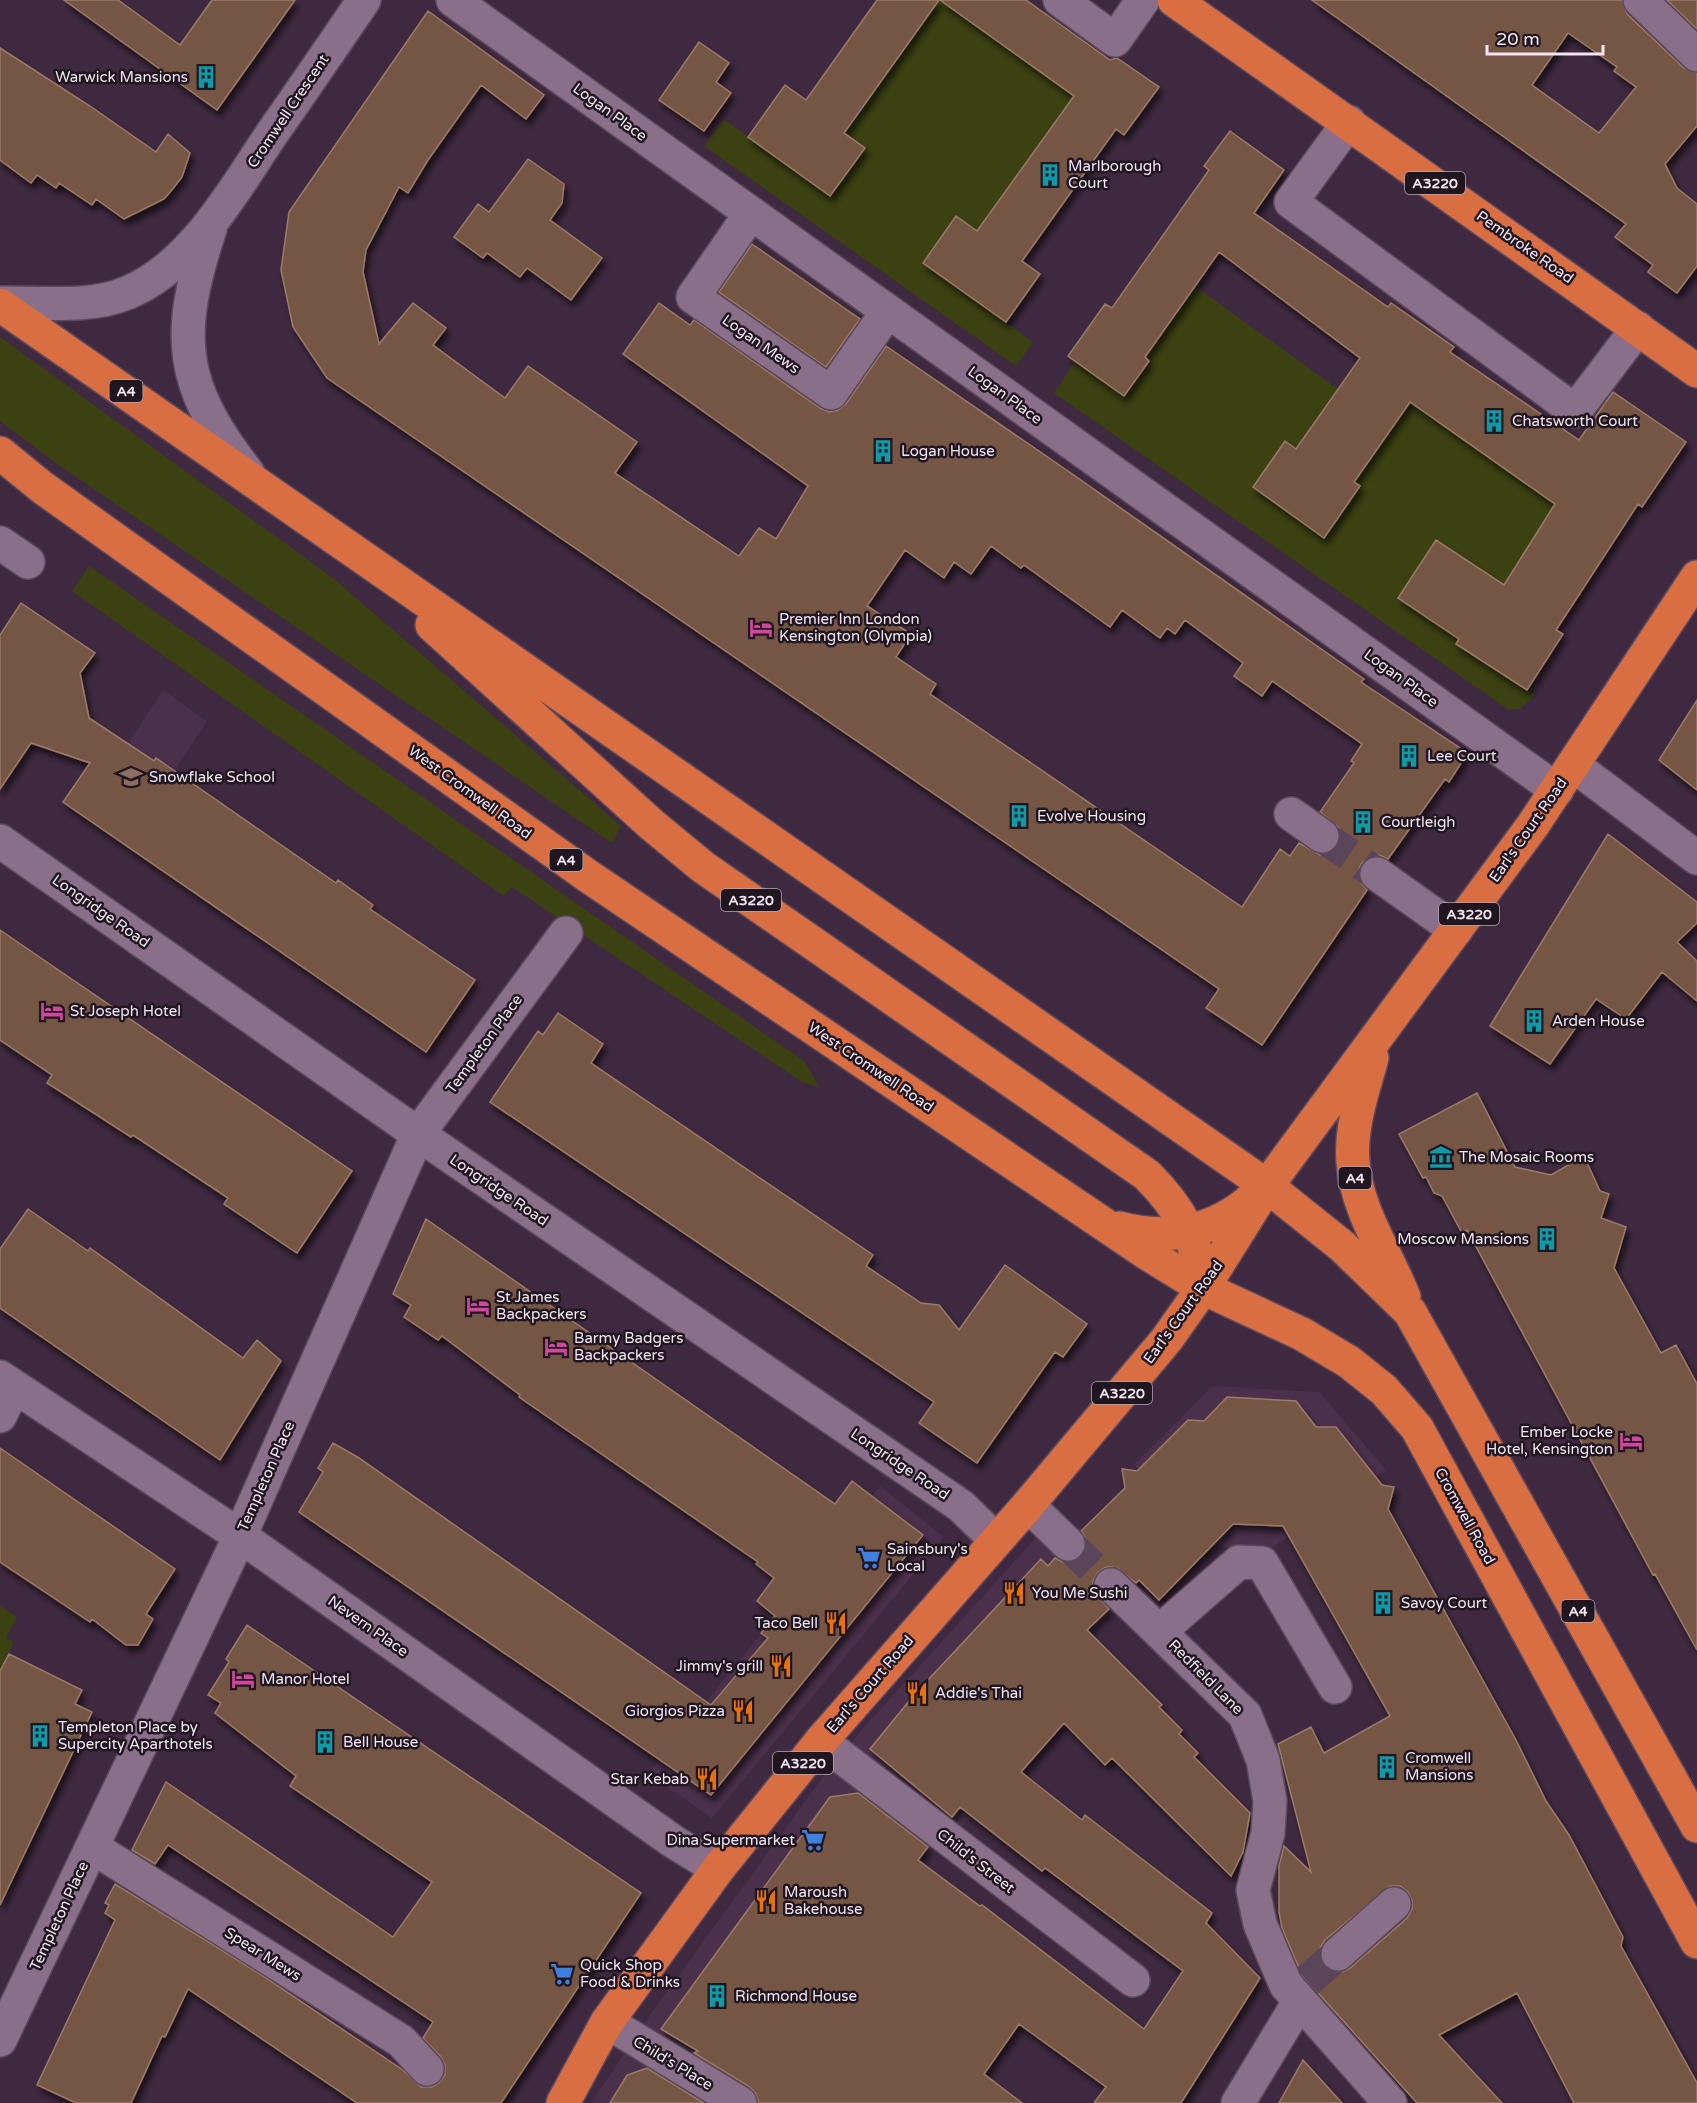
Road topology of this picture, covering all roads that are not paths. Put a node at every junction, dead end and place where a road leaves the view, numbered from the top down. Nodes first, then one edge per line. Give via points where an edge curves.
1 (364, 0) edge
2 (453, 0) edge
3 (1060, 0) edge
4 (1143, 0) edge
5 (1641, 0) edge
6 (1185, 3) edge
7 (1697, 55) edge
8 (1349, 122) junction
9 (751, 213) junction
10 (213, 221) junction
11 (0, 304) edge
12 (888, 311) junction
13 (1638, 328) junction
14 (1697, 371) edge
15 (0, 453) edge
16 (252, 478) junction
17 (335, 536) junction
18 (0, 543) edge
19 (28, 562) dead end
20 (1697, 577) edge
21 (1565, 778) junction
22 (1291, 814) dead end
23 (1322, 836) tunnel mouth
24 (0, 841) edge
25 (1697, 858) edge
26 (1377, 874) tunnel mouth
27 (1456, 930) junction
28 (566, 933) dead end
29 (1378, 1036) junction
30 (418, 1134) junction
31 (1267, 1186) junction
32 (1098, 1219) junction
33 (1189, 1231) junction
34 (1203, 1288) junction
35 (1410, 1312) junction
36 (7, 1382) edge
37 (0, 1416) edge
38 (1028, 1505) junction
39 (240, 1536) junction
40 (996, 1540) junction
41 (1068, 1544) tunnel mouth
42 (1112, 1585) tunnel mouth
43 (1160, 1631) junction
44 (1335, 1687) dead end
45 (821, 1741) junction
46 (1697, 1826) edge
47 (92, 1847) junction
48 (718, 1869) junction
49 (1394, 1904) dead end
50 (1697, 1942) edge
51 (1338, 1954) tunnel mouth
52 (1133, 1980) dead end
53 (1298, 1989) junction
54 (607, 2022) junction
55 (0, 2040) edge
56 (427, 2069) dead end
57 (563, 2103) edge
58 (740, 2103) edge
59 (1238, 2103) edge
60 (1390, 2103) edge

1 - 10 street, Cromwell Crescent
2 - 9 street, Logan Place
3 - 4 street via 1115,40
5 - 7 street
6 - 8 highway, Pembroke Road / A3220
8 - 13 highway, Pembroke Road / A3220
8 - 13 street via 1291,202 1575,411
9 - 12 street, Logan Place
9 - 12 street, Logan Mews via 693,297 831,393
10 - 11 street, Cromwell Crescent via 170,265 126,294 70,302
10 - 16 street, Cromwell Crescent via 189,305 191,369 202,405 219,437
11 - 16 highway, A4
12 - 21 street, Logan Place
13 - 14 highway, Pembroke Road / A3220
15 - 32 highway, West Cromwell Road / A4 via 43,488 588,876
16 - 17 highway, A4
17 - 31 highway, A4
17 - 33 highway, A3220 via 703,867 1129,1160 1165,1193
18 - 19 street
20 - 21 highway, Earl's Court Road / A3220
21 - 25 street, Logan Place
21 - 27 highway, Earl's Court Road / A3220
22 - 23 street
24 - 30 street, Longridge Road
26 - 27 street
27 - 29 highway, Earl's Court Road / A3220
28 - 30 street, Templeton Place
29 - 31 highway, Earl's Court Road / A3220
29 - 35 highway, A4 via 1357,1115 1353,1163 1366,1213
30 - 39 street, Templeton Place
30 - 40 street, Longridge Road via 961,1506
31 - 33 highway, A4 via 1224,1219
31 - 34 highway, Earl's Court Road / A3220
31 - 35 highway, A4 via 1372,1273
32 - 33 highway, A4 via 1138,1233
32 - 34 highway, Cromwell Road / A4
33 - 34 highway, A3220
34 - 38 highway, Earl's Court Road / A3220 via 1167,1338
34 - 50 highway, Cromwell Road / A4 via 1302,1334 1349,1362 1384,1390 1417,1428
35 - 46 highway, A4
36 - 37 street
36 - 39 street, Nevern Place
38 - 40 highway, Earl's Court Road / A3220
38 - 41 street
39 - 47 street, Templeton Place
39 - 48 street, Nevern Place
40 - 45 highway, Earl's Court Road / A3220
42 - 43 street, Redfield Lane
43 - 44 street via 1239,1562 1262,1563
43 - 53 street, Redfield Lane via 1245,1715 1263,1760 1270,1801 1268,1833 1253,1890 1260,1924
45 - 48 highway, Earl's Court Road / A3220
45 - 52 street, Child's Street
47 - 55 street, Templeton Place
47 - 56 street, Spear Mews via 401,2041
48 - 54 highway, Earl's Court Road / A3220
49 - 51 street
53 - 59 street
53 - 60 street, Redfield Lane
54 - 57 highway, Earl's Court Road / A3220
54 - 58 street, Child's Place

